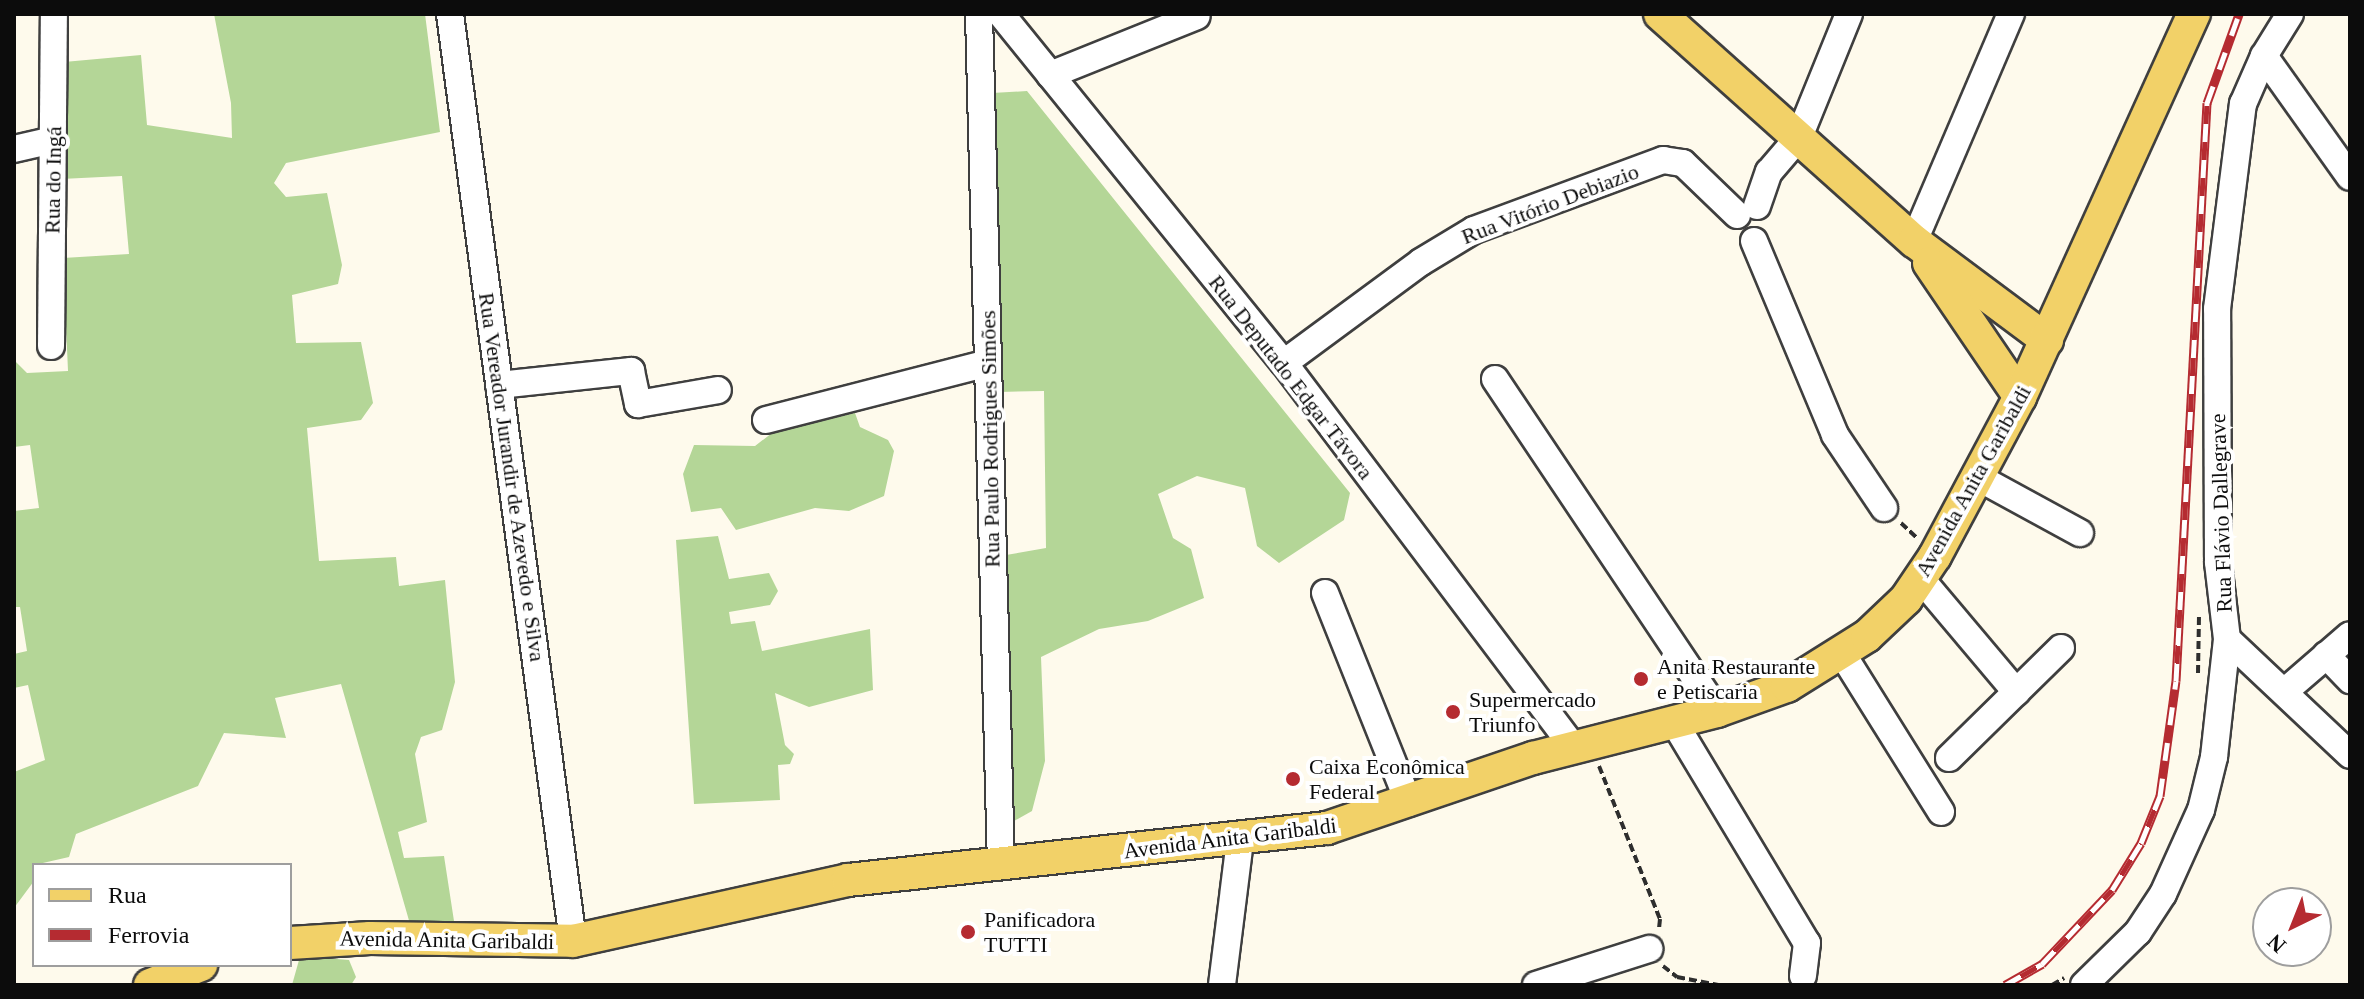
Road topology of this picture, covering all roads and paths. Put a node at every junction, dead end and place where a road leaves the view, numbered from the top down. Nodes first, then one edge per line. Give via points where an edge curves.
1 (54, 14) edge
2 (450, 14) edge
3 (979, 14) edge
4 (1001, 14) edge
5 (1849, 14) edge
6 (2011, 14) edge
7 (2194, 14) edge
8 (2290, 14) edge
9 (1197, 16) dead end
10 (1673, 19) edge
11 (2264, 56) junction
12 (1050, 75) junction
13 (1799, 137) junction
14 (53, 140) junction
15 (14, 149) edge
16 (2350, 177) edge
17 (1747, 211) junction
18 (1914, 241) junction
19 (2047, 340) junction
20 (51, 346) dead end
21 (988, 363) junction
22 (1284, 363) junction
23 (1495, 379) dead end
24 (499, 385) junction
25 (718, 390) dead end
26 (2020, 397) junction
27 (766, 420) dead end
28 (1979, 478) junction
29 (1884, 508) joint
30 (2080, 533) dead end
31 (1928, 567) junction
32 (1325, 593) dead end
33 (2199, 601) dead end
34 (2350, 635) edge
35 (2227, 639) junction
36 (2061, 648) dead end
37 (1843, 655) junction
38 (2326, 655) junction
39 (2350, 680) edge
40 (2198, 684) dead end
41 (2016, 692) junction
42 (2284, 692) junction
43 (1717, 711) junction
44 (1674, 722) junction
45 (1581, 744) junction
46 (2350, 755) edge
47 (1949, 758) dead end
48 (1409, 803) junction
49 (1941, 812) dead end
50 (1240, 841) junction
51 (1001, 864) junction
52 (573, 941) junction
53 (292, 943) edge
54 (1649, 949) junction
55 (196, 967) edge
56 (1803, 976) dead end
57 (2079, 978) edge
58 (150, 985) edge
59 (1222, 985) edge
60 (1536, 985) edge
61 (1718, 985) edge
62 (2052, 985) edge

1 - 14 street, Rua do Ingá
2 - 24 street, Rua Vereador Jurandir de Azevedo e Silva
3 - 21 street, Rua Paulo Rodrigues Simões
4 - 12 street, Rua Deputado Edgar Távora
5 - 13 street
6 - 18 street
7 - 19 main road, Avenida Anita Garibaldi
8 - 11 street, Rua Flávio Dallegrave
9 - 12 street
10 - 13 main road
11 - 16 street
11 - 35 street, Rua Flávio Dallegrave via 2243,104 2215,337 2218,562
12 - 22 street, Rua Deputado Edgar Távora
13 - 17 street via 1769,172
13 - 18 main road
14 - 15 street
14 - 20 street, Rua do Ingá
17 - 22 street, Rua Vitório Debiazio via 1683,163 1663,160 1474,230 1421,262
17 - 29 street, Rua Vitório Debiazio via 1745,239 1754,241 1835,435
18 - 19 main road
18 - 26 main road
19 - 26 main road, Avenida Anita Garibaldi
21 - 27 street
21 - 51 street, Rua Paulo Rodrigues Simões
22 - 45 street, Rua Deputado Edgar Távora
23 - 43 street
24 - 25 street via 631,371 638,404
24 - 52 street, Rua Vereador Jurandir de Azevedo e Silva
26 - 28 main road, Avenida Anita Garibaldi
28 - 30 street
28 - 31 main road, Avenida Anita Garibaldi
29 - 31 path
31 - 37 main road, Avenida Anita Garibaldi via 1891,615
31 - 41 street
32 - 48 street
33 - 40 path
34 - 38 street
35 - 42 street
35 - 57 street, Rua Flávio Dallegrave via 2214,757 2187,848 2138,932
36 - 41 street
37 - 43 main road, Avenida Anita Garibaldi via 1787,686
37 - 49 street
38 - 39 street
38 - 42 street
41 - 47 street
42 - 46 street
43 - 44 main road, Avenida Anita Garibaldi
44 - 45 main road, Avenida Anita Garibaldi
44 - 56 street via 1807,943
45 - 48 main road, Avenida Anita Garibaldi
45 - 54 path via 1660,919
48 - 50 main road, Avenida Anita Garibaldi via 1327,828
50 - 51 main road, Avenida Anita Garibaldi
50 - 59 street
51 - 52 main road, Avenida Anita Garibaldi via 817,885
52 - 53 main road, Avenida Anita Garibaldi via 370,938
54 - 60 street
54 - 61 path via 1677,977
55 - 58 main road
57 - 62 path

